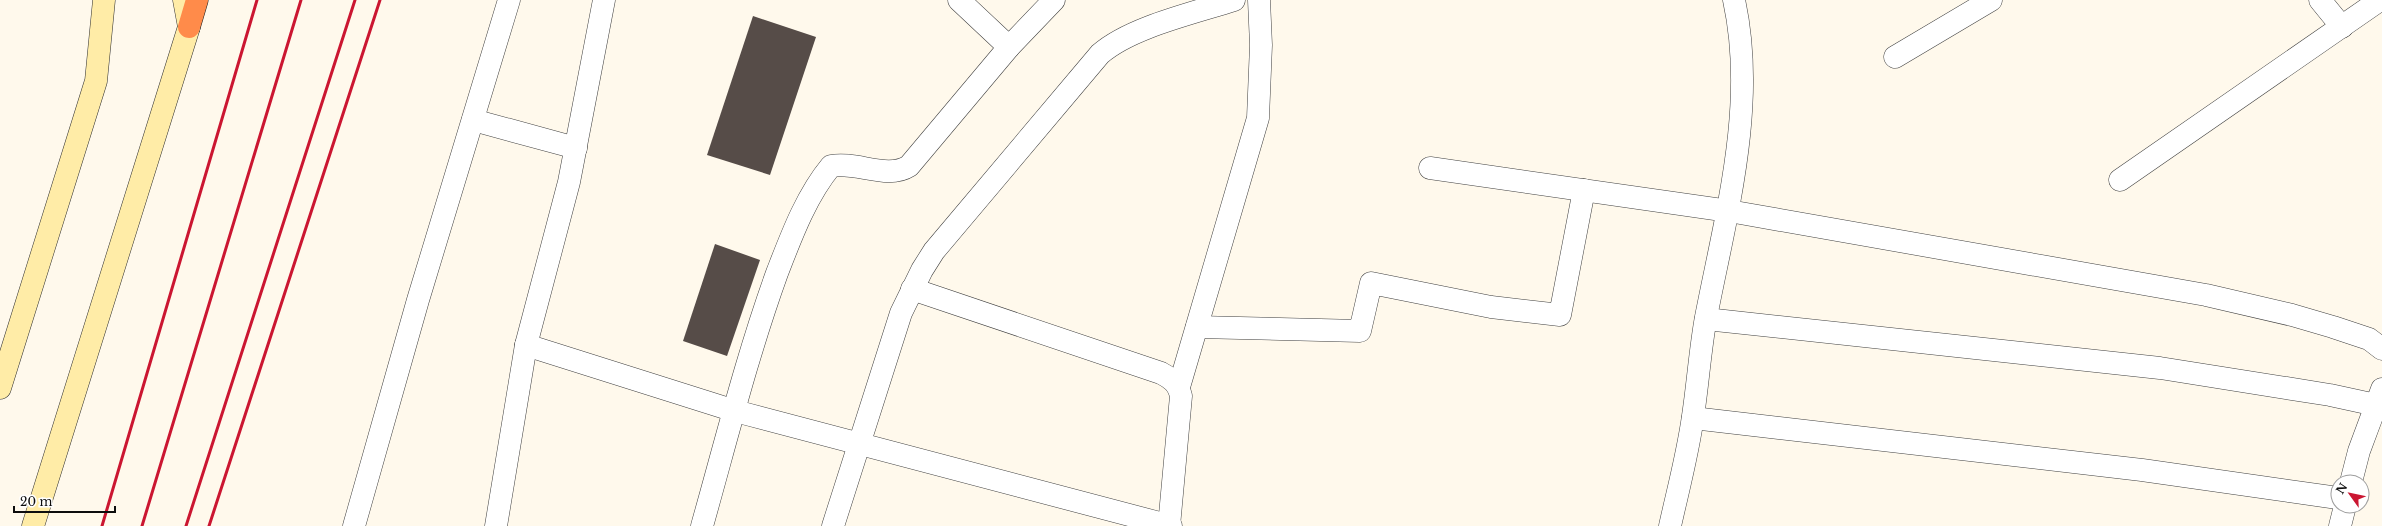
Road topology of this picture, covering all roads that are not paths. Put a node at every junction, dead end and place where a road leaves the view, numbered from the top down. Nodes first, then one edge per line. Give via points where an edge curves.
1 (104, 0) edge
2 (184, 0) edge
3 (197, 0) edge
4 (509, 0) edge
5 (604, 0) edge
6 (960, 0) edge
7 (1054, 0) edge
8 (1234, 0) edge
9 (1259, 0) edge
10 (1734, 0) edge
11 (1991, 0) edge
12 (2320, 0) edge
13 (2380, 0) edge
14 (189, 27) junction
15 (2342, 27) junction
16 (1009, 47) junction
17 (1895, 56) dead end
18 (472, 120) junction
19 (576, 148) junction
20 (1430, 168) dead end
21 (2120, 180) dead end
22 (1584, 190) junction
23 (1729, 211) junction
24 (912, 289) junction
25 (1706, 319) junction
26 (1197, 327) junction
27 (526, 345) junction
28 (2382, 349) edge
29 (1179, 387) junction
30 (0, 388) edge
31 (2379, 397) edge
32 (735, 411) junction
33 (1693, 418) junction
34 (859, 444) junction
35 (2353, 474) edge
36 (2330, 497) edge
37 (2343, 514) edge
38 (33, 526) edge
39 (354, 526) edge
40 (496, 526) edge
41 (702, 526) edge
42 (833, 526) edge
43 (1170, 526) edge
44 (1674, 526) edge
45 (2340, 526) edge

1 - 30 street via 96,81
2 - 14 street
3 - 14 highway
4 - 18 street
5 - 19 street
6 - 16 street
7 - 16 street
8 - 24 street via 1136,33 1106,49 934,251
9 - 26 street via 1261,45 1258,118
10 - 23 street via 1742,57 1740,115
11 - 17 street
12 - 15 street
13 - 15 street
14 - 38 street
15 - 21 street
16 - 32 street via 909,166 894,172 844,163 831,166 822,177 788,244 750,354
18 - 19 street
18 - 39 street
19 - 27 street
20 - 22 street
22 - 23 street
22 - 26 street via 1560,315 1491,307 1371,283 1360,331
23 - 25 street
23 - 28 street via 2206,295 2333,327 2370,339
24 - 29 street via 1161,373
24 - 34 street via 901,313
25 - 31 street via 2160,368 2330,395
25 - 33 street
26 - 29 street
27 - 32 street
27 - 40 street
29 - 43 street via 1181,396
31 - 35 street
32 - 34 street
32 - 41 street
33 - 36 street via 2134,470
33 - 44 street
34 - 42 street
34 - 43 street
37 - 45 street

